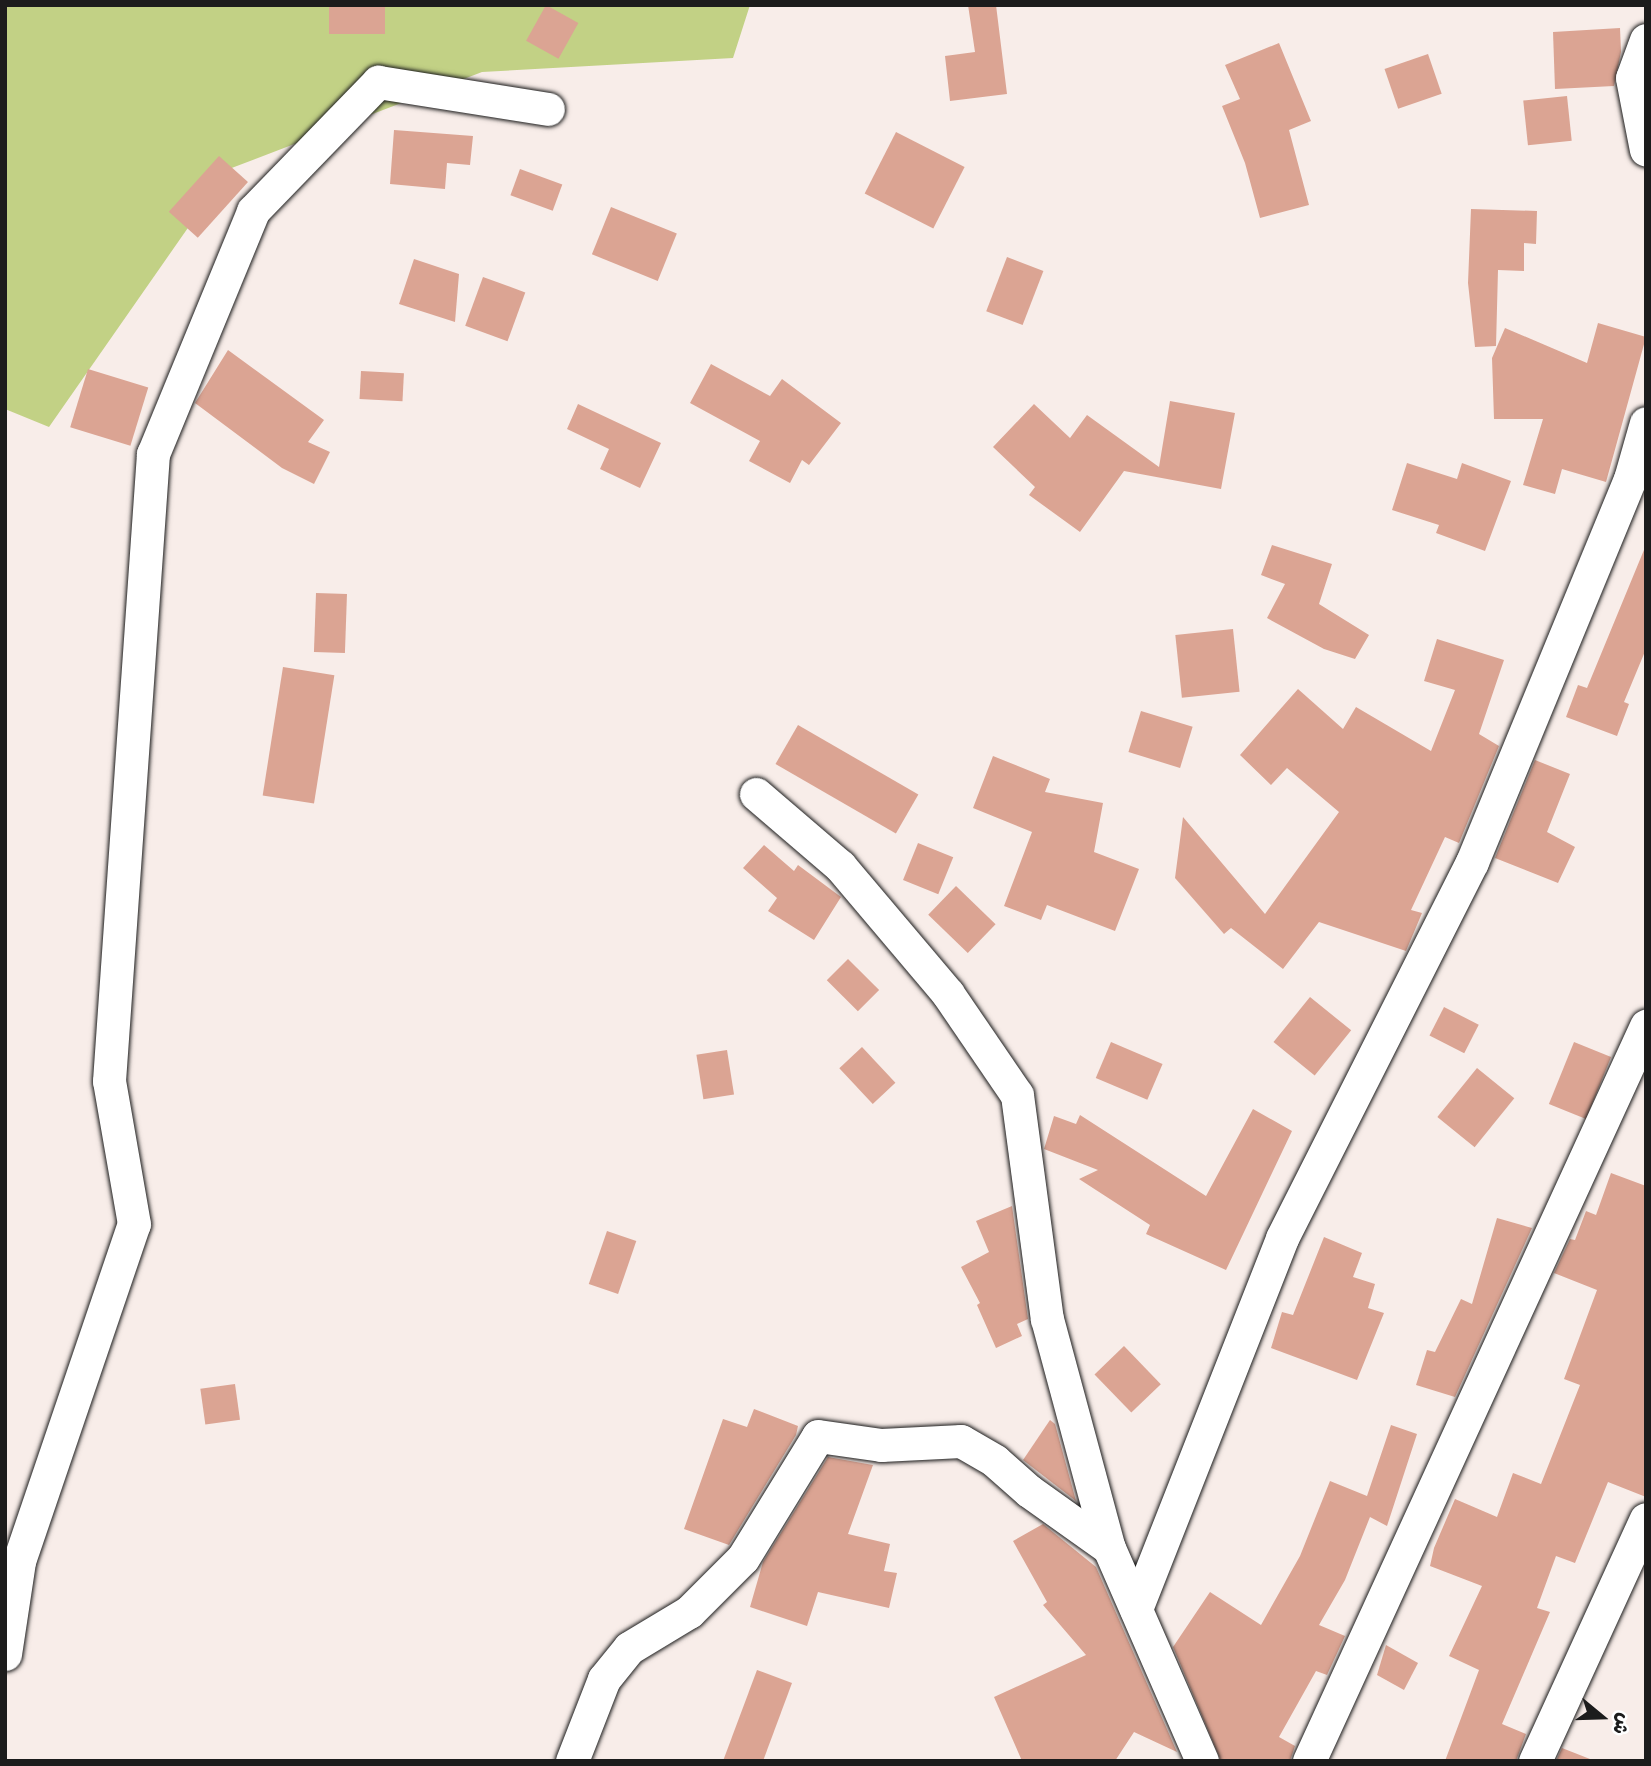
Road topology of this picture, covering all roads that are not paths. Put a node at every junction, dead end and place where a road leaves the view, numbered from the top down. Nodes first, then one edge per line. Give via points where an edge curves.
1 (1646, 40) edge
2 (548, 109) dead end
3 (1646, 149) edge
4 (1646, 423) edge
5 (756, 794) dead end
6 (1646, 1026) edge
7 (1646, 1519) edge
8 (1109, 1548) junction
9 (1136, 1609) junction
10 (5, 1654) edge
11 (572, 1761) edge
12 (1202, 1761) edge
13 (1309, 1761) edge
14 (1535, 1761) edge

1 - 3 street via 1632,78
2 - 10 street via 378,82 253,211 153,454 109,1081 134,1224 19,1561
4 - 9 street via 1630,479 1472,862 1282,1238
5 - 8 street via 840,866 948,994 1017,1095 1047,1319
6 - 13 street
7 - 14 street
8 - 9 street
8 - 11 street via 995,1461 961,1441 881,1445 818,1436 743,1558 689,1612 629,1648 604,1679
9 - 12 street

